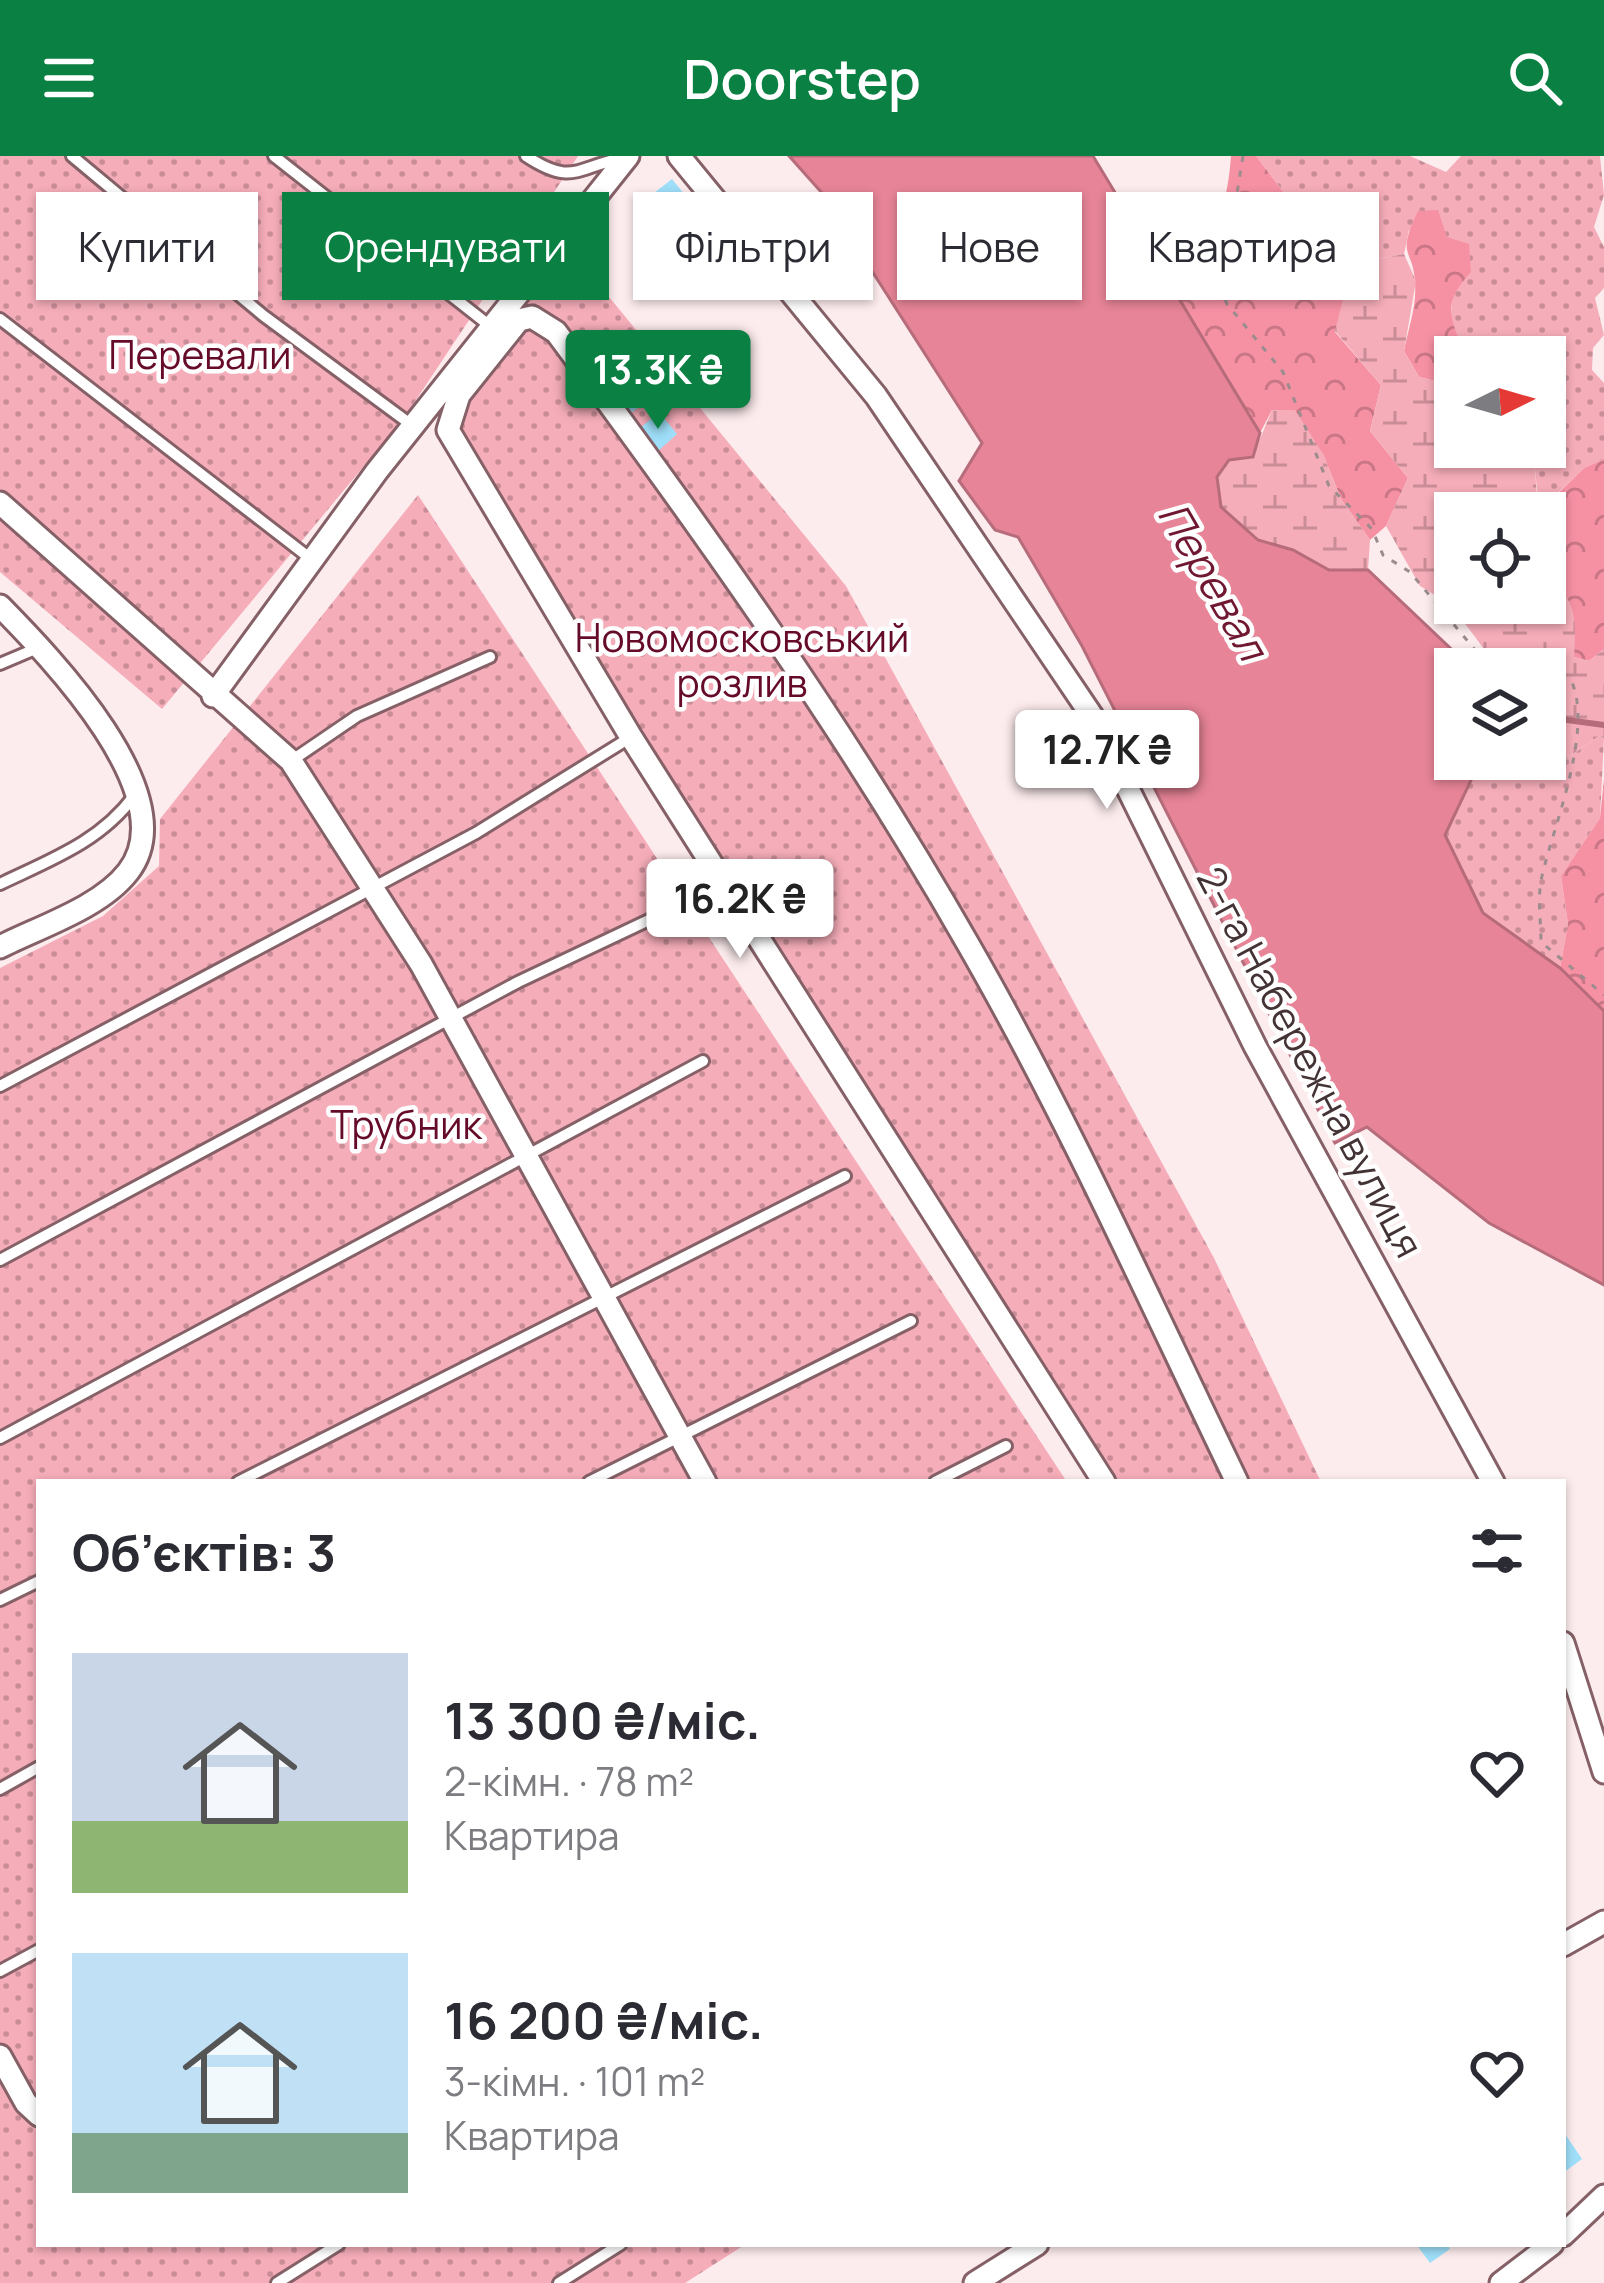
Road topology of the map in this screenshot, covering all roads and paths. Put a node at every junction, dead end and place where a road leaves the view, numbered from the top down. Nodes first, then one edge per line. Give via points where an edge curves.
1 (73, 156) edge
2 (274, 156) edge
3 (526, 156) edge
4 (627, 156) edge
5 (679, 156) edge
6 (1243, 156) edge
7 (0, 319) edge
8 (490, 326) junction
9 (413, 427) junction
10 (0, 502) edge
11 (314, 561) junction
12 (0, 607) edge
13 (40, 647) junction
14 (1473, 648) edge
15 (490, 657) dead end
16 (0, 664) edge
17 (1566, 680) edge
18 (213, 696) junction
19 (632, 737) junction
20 (291, 761) junction
21 (134, 796) junction
22 (0, 884) edge
23 (725, 884) junction
24 (373, 888) junction
25 (0, 947) edge
26 (1604, 995) edge
27 (452, 1020) junction
28 (703, 1061) dead end
29 (0, 1086) edge
30 (530, 1154) junction
31 (845, 1176) dead end
32 (0, 1260) edge
33 (606, 1294) junction
34 (911, 1321) dead end
35 (681, 1432) junction
36 (0, 1438) edge
37 (1006, 1446) dead end
38 (244, 1479) edge
39 (595, 1479) edge
40 (704, 1479) edge
41 (941, 1479) edge
42 (1102, 1479) edge
43 (1237, 1479) edge
44 (1491, 1479) edge
45 (36, 1582) edge
46 (0, 1600) edge
47 (1566, 1652) edge
48 (36, 1769) edge
49 (1604, 1772) edge
50 (0, 1789) edge
51 (1604, 1922) edge
52 (1566, 1943) edge
53 (36, 1952) edge
54 (0, 1970) edge
55 (0, 2056) edge
56 (36, 2112) edge
57 (1604, 2196) edge
58 (1566, 2232) edge
59 (334, 2247) edge
60 (616, 2247) edge
61 (1032, 2247) edge
62 (1548, 2247) edge
63 (277, 2283) edge
64 (560, 2283) edge
65 (975, 2283) edge
66 (1501, 2283) edge

1 - 9 lane via 264,316
2 - 8 lane
3 - 4 lane via 570,176
4 - 8 street
5 - 44 street, 2-га Набережна вулиця via 876,396 1092,716 1255,1046
6 - 14 path via 1215,278 1227,304 1282,372 1329,486
7 - 11 lane
8 - 9 street
9 - 11 street
10 - 18 street
11 - 18 street
12 - 13 street
13 - 16 lane
13 - 21 street via 99,718
15 - 20 lane via 357,716
17 - 26 path via 1576,692 1571,761 1540,880 1541,942
18 - 20 street
19 - 23 street
19 - 24 lane
19 - 43 street via 448,430 459,395 502,334 532,317 556,332 799,668 969,944
20 - 24 street
21 - 22 lane via 86,842
21 - 25 street via 142,826 128,873
23 - 27 lane
23 - 42 street
24 - 27 street
24 - 29 lane
27 - 30 street
27 - 32 lane
28 - 30 lane
30 - 33 street
30 - 36 lane
31 - 33 lane
33 - 35 street
33 - 38 lane
34 - 35 lane
35 - 39 lane
35 - 40 street
37 - 41 lane
45 - 46 lane
47 - 49 street
48 - 50 lane
51 - 52 street
53 - 54 lane
55 - 56 street
57 - 58 street
59 - 63 lane
60 - 64 lane
61 - 65 street
62 - 66 street

